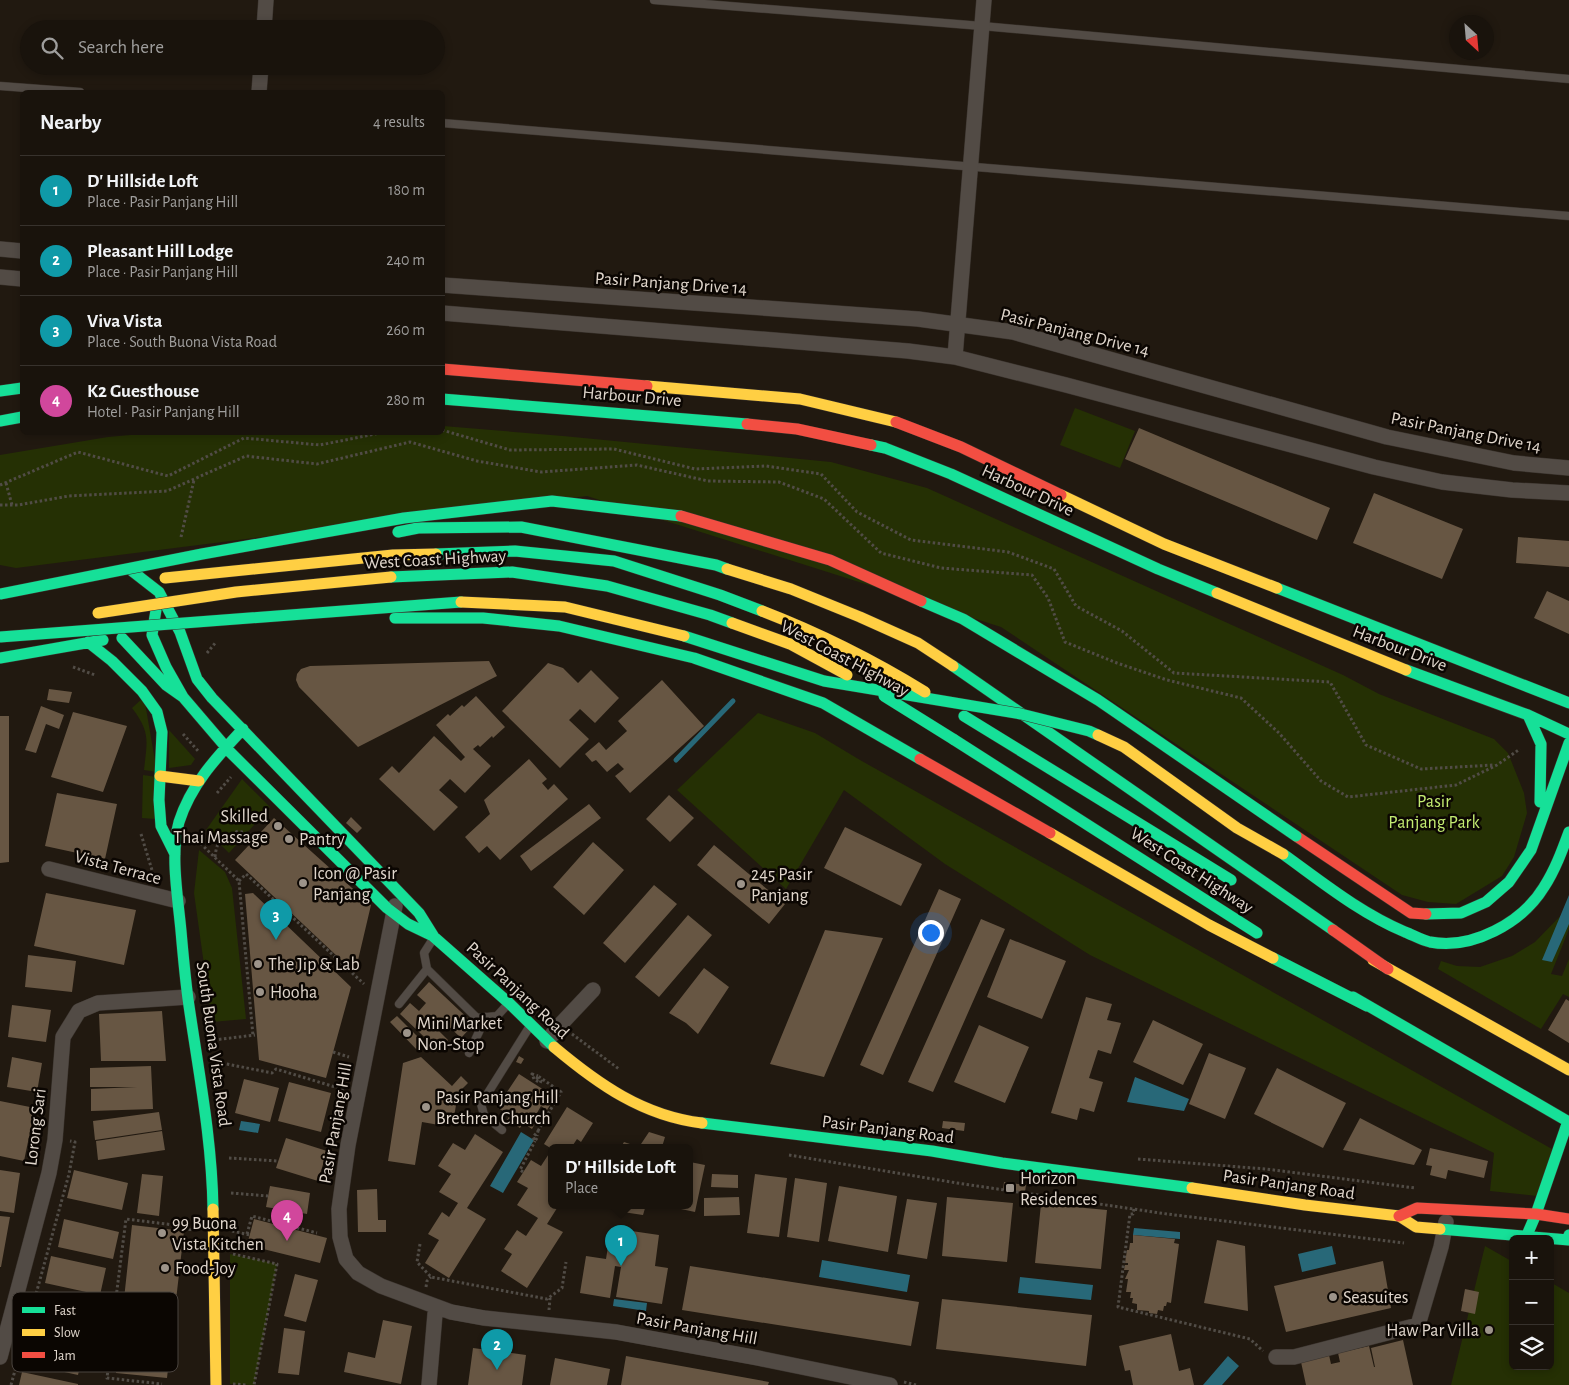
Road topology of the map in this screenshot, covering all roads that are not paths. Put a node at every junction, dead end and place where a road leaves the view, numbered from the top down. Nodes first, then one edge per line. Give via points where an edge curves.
1 (266, 0) edge
2 (654, 0) edge
3 (984, 0) edge
4 (265, 20) edge
5 (982, 26) junction
6 (260, 75) edge
7 (1569, 79) edge
8 (0, 86) edge
9 (53, 90) edge
10 (259, 90) edge
11 (445, 123) edge
12 (971, 167) junction
13 (1569, 216) edge
14 (0, 248) edge
15 (20, 251) edge
16 (0, 277) edge
17 (20, 279) edge
18 (445, 285) edge
19 (445, 313) edge
20 (958, 324) junction
21 (955, 357) junction
22 (445, 369) edge
23 (20, 388) edge
24 (0, 392) edge
25 (445, 399) edge
26 (20, 417) edge
27 (0, 420) edge
28 (1569, 468) edge
29 (1569, 493) edge
30 (389, 533) dead end
31 (360, 537) dead end
32 (174, 566) junction
33 (131, 577) junction
34 (92, 587) dead end
35 (0, 589) edge
36 (159, 592) junction
37 (0, 594) edge
38 (0, 599) edge
39 (84, 615) dead end
40 (37, 623) dead end
41 (0, 629) edge
42 (180, 632) junction
43 (152, 635) junction
44 (0, 636) edge
45 (122, 638) junction
46 (88, 642) junction
47 (0, 658) edge
48 (183, 697) junction
49 (1569, 703) edge
50 (1528, 715) junction
51 (243, 729) junction
52 (1569, 734) edge
53 (1569, 743) edge
54 (226, 747) junction
55 (160, 776) junction
56 (199, 781) junction
57 (1540, 826) junction
58 (1569, 832) edge
59 (176, 854) junction
60 (49, 869) dead end
61 (1238, 884) dead end
62 (399, 892) junction
63 (178, 901) junction
64 (1288, 912) dead end
65 (393, 913) junction
66 (434, 937) junction
67 (1268, 940) dead end
68 (1284, 951) dead end
69 (427, 969) junction
70 (1388, 969) junction
71 (593, 990) dead end
72 (188, 996) junction
73 (399, 1004) dead end
74 (509, 1004) junction
75 (1367, 1006) junction
76 (486, 1017) junction
77 (530, 1024) junction
78 (548, 1041) junction
79 (469, 1053) dead end
80 (1569, 1070) edge
81 (1569, 1122) edge
82 (502, 1130) dead end
83 (1449, 1210) junction
84 (1536, 1214) junction
85 (1399, 1216) junction
86 (1569, 1219) edge
87 (1444, 1228) junction
88 (1517, 1235) edge
89 (1527, 1235) edge
90 (1554, 1237) edge
91 (1568, 1238) edge
92 (17, 1292) edge
93 (437, 1308) junction
94 (12, 1312) edge
95 (0, 1357) edge
96 (1276, 1357) road end
97 (216, 1385) edge
98 (428, 1385) edge
99 (890, 1385) edge

1 - 4 street
2 - 5 lane
3 - 5 street
5 - 7 lane
5 - 12 street
6 - 10 street
8 - 9 lane
11 - 12 lane
12 - 13 lane
12 - 20 street
14 - 15 street
16 - 17 street
18 - 20 street, Pasir Panjang Drive 14
19 - 21 street
20 - 21 street
20 - 28 street, Pasir Panjang Drive 14 via 1013,332 1387,436 1514,462
21 - 29 street via 1374,467 1442,482
22 - 49 main road, Harbour Drive via 800,399 891,420 961,447 1164,544
23 - 24 main road
25 - 50 main road, Harbour Drive via 797,429 885,448 951,474 1158,569 1377,659
26 - 27 main road
30 - 70 main road via 418,528 521,527 716,565 791,589 860,617 918,643
31 - 32 main road
32 - 33 main road
32 - 36 main road
33 - 35 main road
33 - 36 main road, Pasir Panjang Road
33 - 61 main road, West Coast Highway, bridge via 393,555 515,551 614,561 720,595 801,626 885,668
34 - 38 main road
36 - 42 main road, Pasir Panjang Road
36 - 43 main road
37 - 57 main road, bridge via 404,518 552,501 686,517 830,560 963,619 1098,700 1411,913 1461,913 1486,902 1509,882 1531,850
39 - 67 main road, West Coast Highway, bridge via 246,591 377,578 512,572 607,586 710,615 781,641 873,689
40 - 41 main road
42 - 43 main road
42 - 51 main road, Pasir Panjang Road via 197,679
42 - 75 main road via 258,624 407,617 483,618 558,626 694,658 823,703 1209,925
43 - 45 main road
43 - 48 main road, Pasir Panjang Road
44 - 58 main road, bridge via 452,602 564,606 670,632 824,681 1021,714 1089,730 1124,747 1238,828 1283,854 1354,903 1395,928 1432,942 1470,940 1502,928 1533,903 1549,878
45 - 46 main road
45 - 48 main road via 166,685
46 - 47 main road
46 - 55 main road via 142,691 157,712 162,732
48 - 54 main road, Pasir Panjang Road
50 - 52 main road, Harbour Drive
50 - 57 main road via 1541,744
51 - 54 main road, South Buona Vista Road
51 - 62 main road, Pasir Panjang Road
53 - 57 main road
54 - 56 main road, South Buona Vista Road
54 - 65 main road, Pasir Panjang Road
55 - 56 main road
55 - 59 main road via 160,826
56 - 59 main road, South Buona Vista Road via 180,823
59 - 63 main road, South Buona Vista Road
60 - 63 street, Vista Terrace
62 - 65 street, Pasir Panjang Hill
62 - 66 main road, Pasir Panjang Road via 419,913
63 - 72 main road, South Buona Vista Road
64 - 70 main road
65 - 66 main road, Pasir Panjang Road
65 - 93 street, Pasir Panjang Hill via 346,1162 338,1212 340,1237 346,1259 358,1273 381,1286
66 - 69 lane via 424,953
66 - 74 main road, Pasir Panjang Road
68 - 75 main road
69 - 73 lane
69 - 76 lane via 477,1018
70 - 80 main road
71 - 78 street
72 - 92 street, Lorong Sari via 98,1003 79,1011 63,1037 55,1140
72 - 97 main road, South Buona Vista Road via 210,1151
74 - 76 lane via 497,1016
74 - 77 main road, Pasir Panjang Road
75 - 81 main road
76 - 79 lane
77 - 78 main road, Pasir Panjang Road
77 - 82 lane via 481,1104 484,1115
78 - 85 main road, Pasir Panjang Road via 584,1072 636,1105 698,1124 932,1151
81 - 84 main road
83 - 84 main road, Pasir Panjang Road
83 - 85 main road, Pasir Panjang Road via 1417,1208
83 - 87 street
84 - 86 main road, Pasir Panjang Road
84 - 89 main road
85 - 87 main road, Pasir Panjang Road via 1416,1226
87 - 88 main road, Pasir Panjang Road
87 - 96 street via 1430,1289 1417,1326 1294,1357
90 - 91 main road, Pasir Panjang Road
93 - 98 street
93 - 99 street, Pasir Panjang Hill via 484,1318 616,1332
94 - 95 street, Lorong Sari

